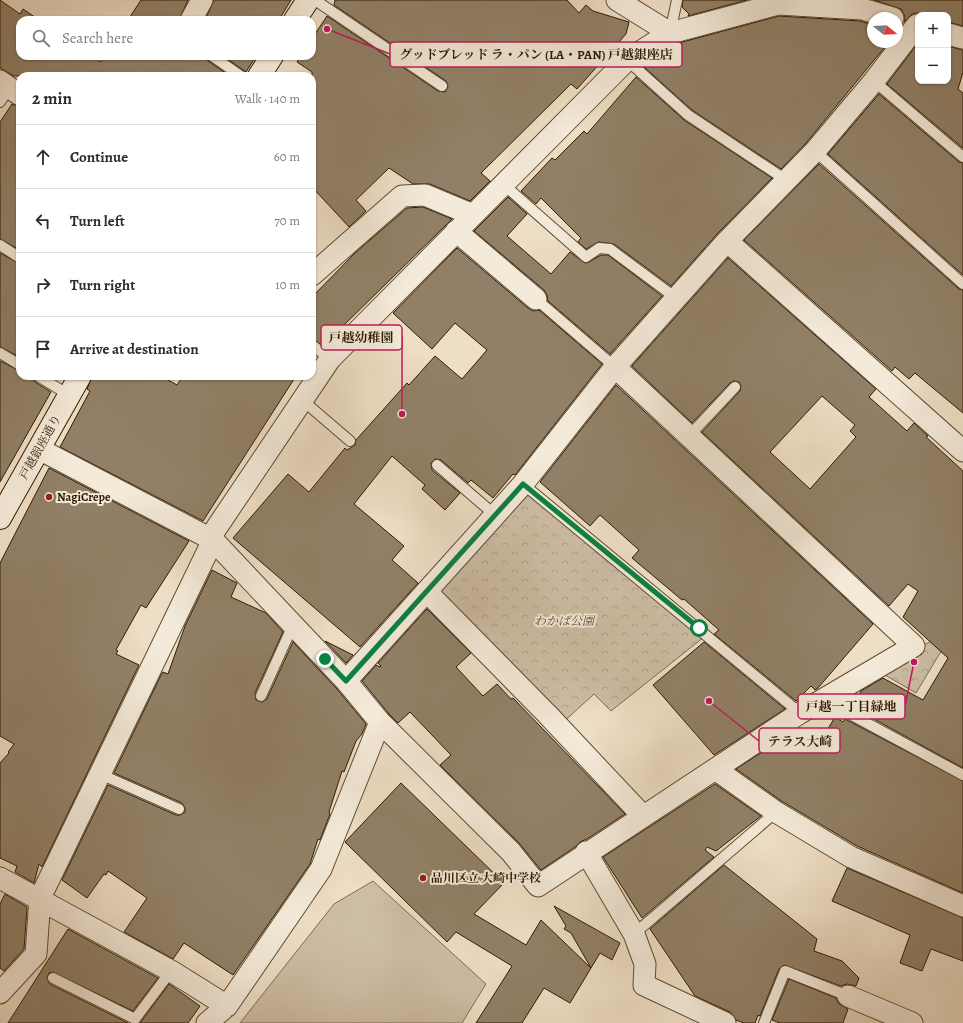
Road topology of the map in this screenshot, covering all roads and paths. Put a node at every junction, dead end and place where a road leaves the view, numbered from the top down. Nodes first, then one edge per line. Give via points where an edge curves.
1 (202, 0) edge
2 (308, 0) edge
3 (315, 0) edge
4 (617, 0) edge
5 (677, 0) edge
6 (779, 2) edge
7 (865, 4) edge
8 (881, 12) edge
9 (193, 16) edge
10 (298, 16) edge
11 (903, 21) edge
12 (915, 25) edge
13 (915, 29) edge
14 (670, 32) junction
15 (951, 35) edge
16 (963, 38) edge
17 (218, 60) edge
18 (269, 60) edge
19 (626, 60) junction
20 (235, 72) edge
21 (262, 72) edge
22 (874, 81) junction
23 (442, 86) dead end
24 (815, 151) junction
25 (963, 157) edge
26 (786, 180) junction
27 (503, 184) junction
28 (473, 215) junction
29 (456, 231) junction
30 (726, 241) junction
31 (0, 245) edge
32 (16, 255) edge
33 (316, 271) edge
34 (963, 284) edge
35 (676, 298) junction
36 (536, 299) joint
37 (316, 348) edge
38 (0, 353) edge
39 (330, 359) junction
40 (16, 363) edge
41 (615, 367) junction
42 (316, 378) edge
43 (45, 380) edge
44 (78, 380) edge
45 (315, 380) edge
46 (735, 388) dead end
47 (70, 395) junction
48 (301, 399) junction
49 (689, 436) junction
50 (350, 441) dead end
51 (39, 449) junction
52 (963, 451) edge
53 (437, 465) dead end
54 (523, 484) junction
55 (495, 515) junction
56 (0, 518) edge
57 (211, 540) junction
58 (427, 592) junction
59 (293, 625) junction
60 (346, 681) junction
61 (261, 696) dead end
62 (824, 700) junction
63 (800, 713) junction
64 (380, 722) junction
65 (715, 769) junction
66 (100, 774) junction
67 (963, 775) edge
68 (179, 809) dead end
69 (776, 812) junction
70 (642, 815) junction
71 (586, 852) junction
72 (0, 878) edge
73 (40, 898) junction
74 (963, 906) edge
75 (634, 934) junction
76 (171, 971) junction
77 (54, 978) dead end
78 (0, 993) edge
79 (848, 996) joint
80 (227, 1006) junction
81 (208, 1023) edge
82 (725, 1023) edge
83 (764, 1023) edge
84 (912, 1023) edge

1 - 9 street
2 - 10 street
3 - 23 lane
4 - 14 street
5 - 14 lane
6 - 7 street
6 - 14 street
7 - 8 street
11 - 12 street
13 - 22 street
14 - 19 street
15 - 16 street
17 - 20 lane
18 - 21 street
19 - 26 lane via 688,115
19 - 27 street
22 - 24 street
22 - 25 lane
24 - 26 street
24 - 34 lane
26 - 30 street
27 - 28 street
27 - 35 lane via 586,257 599,248 610,249
28 - 29 street
28 - 33 street via 425,195 402,196
29 - 36 street
29 - 39 street
30 - 35 street
30 - 52 street
31 - 32 lane
35 - 41 street
36 - 41 lane
37 - 39 lane
38 - 40 lane
39 - 42 street
41 - 49 street
41 - 54 street
43 - 47 lane
44 - 47 street, 戸越銀座通り
45 - 48 street
46 - 49 lane
47 - 51 street, 戸越銀座通り
48 - 50 lane
48 - 57 street
49 - 62 street via 914,646
51 - 56 street, 戸越銀座通り
51 - 57 street
53 - 55 lane
54 - 55 street
54 - 63 lane
55 - 58 street
57 - 59 street
57 - 66 street
58 - 60 street
58 - 70 street
59 - 60 street
59 - 61 lane
60 - 64 street
62 - 63 street
62 - 67 lane
63 - 65 street
64 - 71 street via 511,852 538,886
64 - 80 street via 320,868
65 - 69 street
65 - 70 street
66 - 68 lane
66 - 73 street
69 - 74 street via 851,857
69 - 75 lane
70 - 71 street
71 - 75 street
72 - 73 street
73 - 76 street
73 - 78 street via 36,954
75 - 82 street via 645,964 644,985
76 - 77 lane via 135,1019
76 - 80 street
79 - 83 lane via 785,971
79 - 84 street
80 - 81 street

